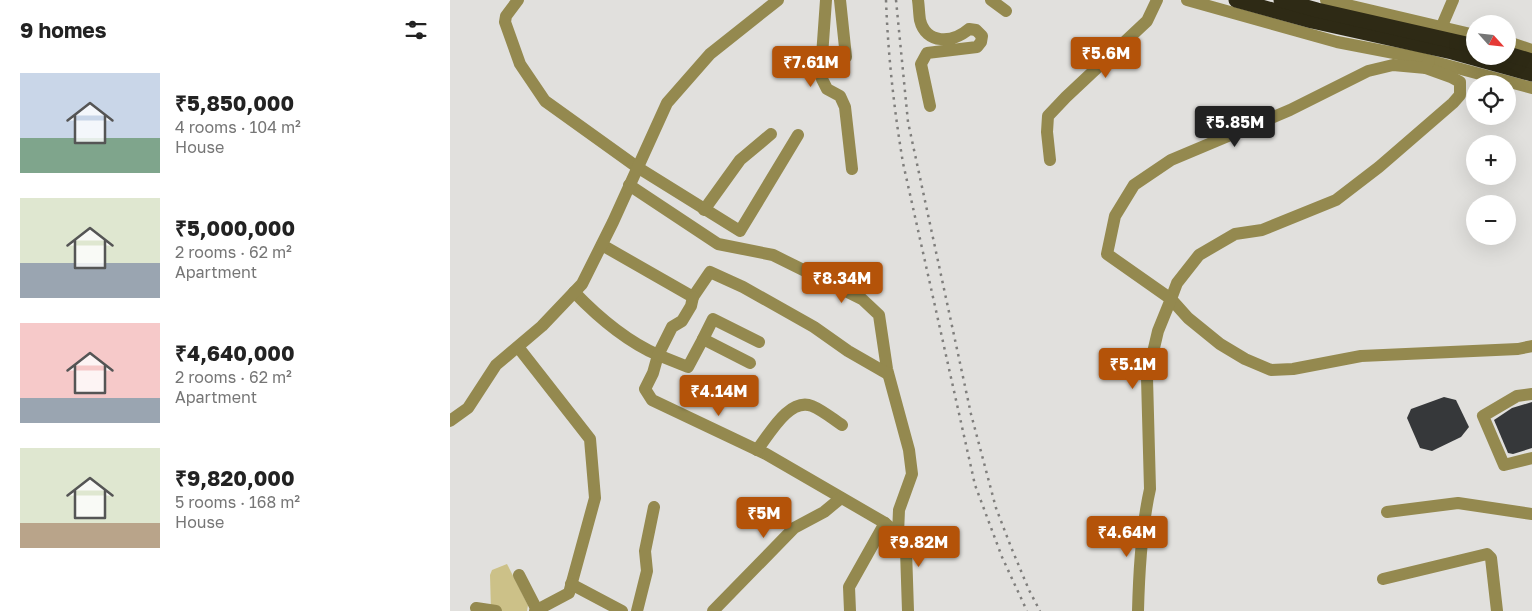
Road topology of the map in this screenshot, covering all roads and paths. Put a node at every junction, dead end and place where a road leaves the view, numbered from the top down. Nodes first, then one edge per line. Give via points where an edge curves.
1 (518, 0) edge
2 (778, 0) edge
3 (826, 0) edge
4 (840, 0) edge
5 (918, 0) edge
6 (991, 0) edge
7 (1157, 0) edge
8 (1187, 0) edge
9 (1236, 0) edge
10 (1281, 0) edge
11 (1453, 0) edge
12 (1333, 1) edge
13 (1006, 10) dead end
14 (1439, 32) junction
15 (1466, 34) edge
16 (1466, 42) edge
17 (1516, 45) edge
18 (1532, 50) edge
19 (1516, 56) edge
20 (846, 57) dead end
21 (1532, 61) edge
22 (1428, 65) junction
23 (1532, 74) edge
24 (1532, 88) edge
25 (930, 106) dead end
26 (772, 134) dead end
27 (798, 135) dead end
28 (1050, 160) dead end
29 (637, 168) junction
30 (852, 168) dead end
31 (629, 185) junction
32 (704, 210) junction
33 (602, 245) junction
34 (574, 292) junction
35 (693, 297) junction
36 (1171, 299) junction
37 (703, 339) junction
38 (759, 342) dead end
39 (1532, 346) edge
40 (518, 347) junction
41 (658, 355) junction
42 (750, 363) dead end
43 (888, 374) junction
44 (1532, 394) edge
45 (450, 421) edge
46 (842, 425) dead end
47 (757, 450) junction
48 (1532, 458) edge
49 (841, 498) junction
50 (654, 507) dead end
51 (1387, 512) dead end
52 (1532, 514) edge
53 (884, 523) junction
54 (898, 534) junction
55 (519, 575) dead end
56 (1383, 579) dead end
57 (571, 584) junction
58 (476, 608) dead end
59 (496, 611) edge
60 (536, 611) edge
61 (622, 611) edge
62 (637, 611) edge
63 (713, 611) edge
64 (850, 611) edge
65 (908, 611) edge
66 (1138, 611) edge
67 (1497, 611) edge

1 - 29 street via 505,22 520,64 545,101
2 - 29 street via 710,54 667,103
3 - 30 street via 822,79 827,88 840,96 845,107
4 - 20 street
5 - 25 street via 920,21 933,38 941,40 960,36 968,29 976,30 982,36 976,47 927,53 924,57 921,64
6 - 13 street
7 - 28 street via 1147,21 1048,116 1046,132
8 - 22 street
9 - 23 highway
10 - 14 highway
11 - 14 street
12 - 14 street
14 - 15 street
14 - 16 highway
17 - 18 street
19 - 21 highway
22 - 24 street
22 - 36 street via 1460,82 1460,95 1453,103 1336,200 1262,230 1235,234 1199,254 1177,283
22 - 36 street via 1393,65 1368,71 1290,110 1171,160 1134,185 1115,216 1106,254
26 - 32 street via 740,160
27 - 32 street via 740,231
29 - 31 street
29 - 32 street
31 - 33 street
31 - 43 street via 718,244 773,255 862,299 879,315
33 - 34 street via 582,284
33 - 35 street
34 - 40 street
34 - 41 street via 638,346
35 - 41 street via 682,321 672,328
35 - 43 street via 710,272 814,327
36 - 39 street via 1220,344 1270,370 1293,369 1361,356
36 - 66 street via 1158,331 1147,378 1150,489
37 - 38 street via 713,319
37 - 41 street via 688,367
37 - 42 street
40 - 45 street via 496,365 468,408
40 - 57 street via 590,439 594,498
41 - 47 street via 645,389 652,400
43 - 54 street via 909,450 912,474 899,510
44 - 48 street via 1517,396 1483,416 1504,466
46 - 47 street via 812,406 794,406
47 - 49 street
49 - 53 street
49 - 63 street via 824,512 794,528
50 - 62 street
51 - 52 street via 1458,503
53 - 54 street
53 - 64 street via 849,587
54 - 65 street via 906,550
55 - 60 street
56 - 67 street via 1487,554 1491,558
57 - 60 street via 569,593
57 - 61 street
58 - 59 street

